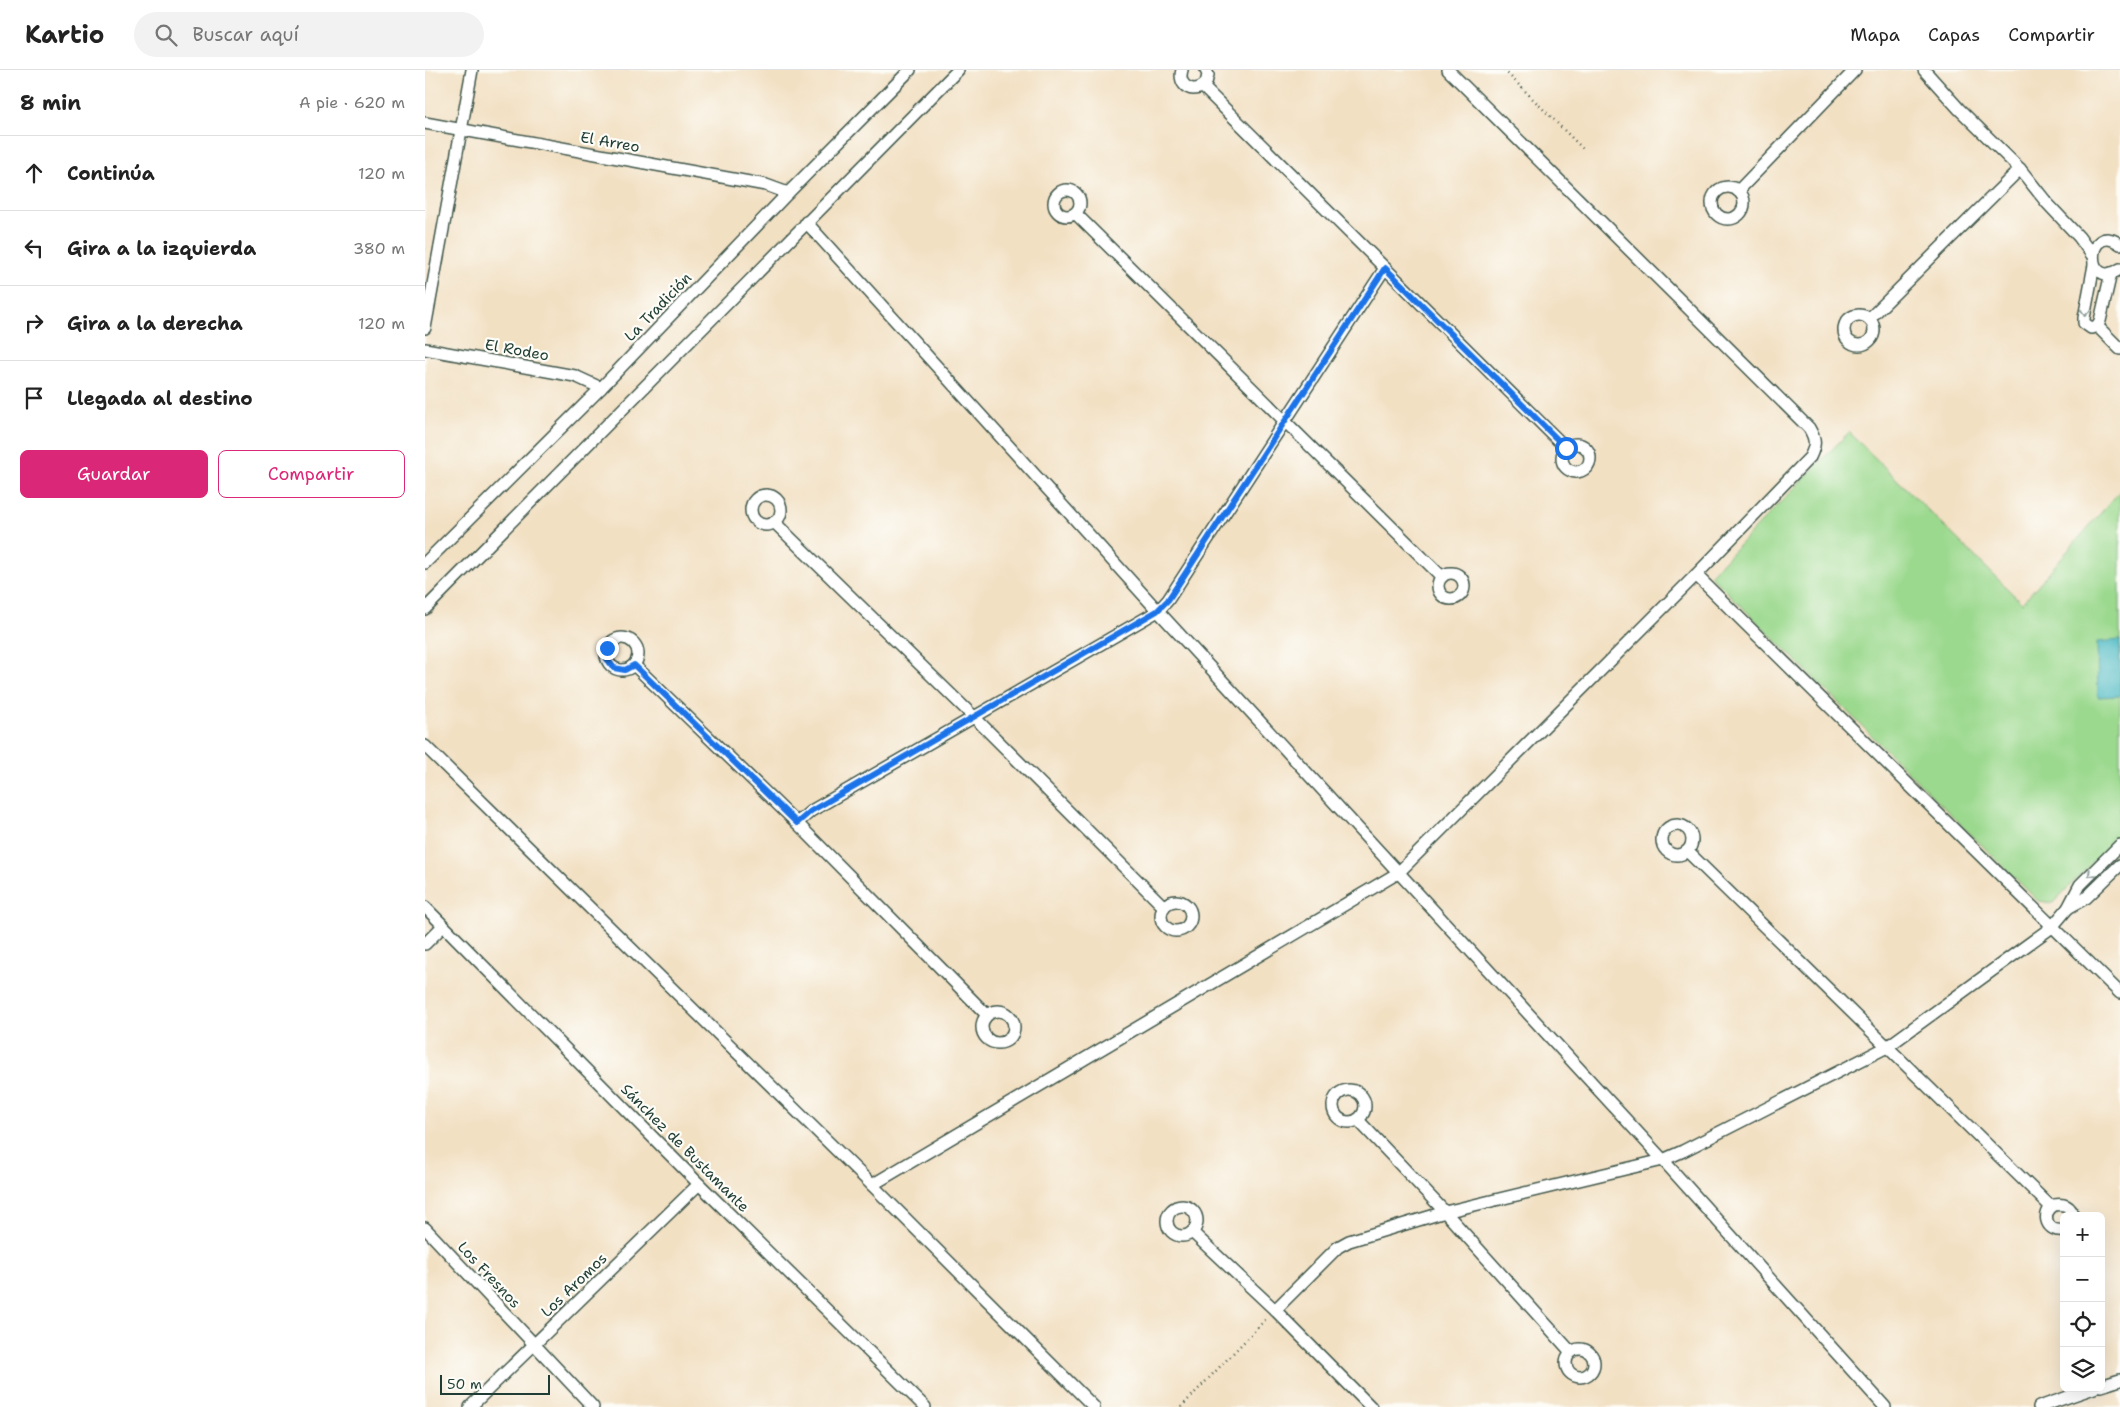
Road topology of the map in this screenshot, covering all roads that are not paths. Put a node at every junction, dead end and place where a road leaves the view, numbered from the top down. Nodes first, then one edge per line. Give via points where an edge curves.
1 (472, 70) edge
2 (910, 70) edge
3 (958, 70) edge
4 (1182, 70) edge
5 (1206, 70) edge
6 (1448, 70) edge
7 (1855, 70) edge
8 (1925, 70) edge
9 (1203, 87) junction
10 (425, 123) edge
11 (461, 130) junction
12 (2020, 169) junction
13 (1738, 191) dead end
14 (788, 193) junction
15 (1076, 214) dead end
16 (806, 222) junction
17 (2071, 228) junction
18 (2115, 241) edge
19 (2093, 260) junction
20 (1385, 268) junction
21 (2115, 271) edge
22 (1869, 319) dead end
23 (2097, 326) junction
24 (425, 328) edge
25 (425, 349) edge
26 (2120, 350) edge
27 (601, 388) junction
28 (1285, 422) junction
29 (1566, 448) dead end
30 (775, 522) dead end
31 (425, 563) edge
32 (1696, 575) junction
33 (1442, 577) dead end
34 (425, 609) edge
35 (1157, 611) junction
36 (634, 665) dead end
37 (975, 718) junction
38 (425, 746) edge
39 (797, 823) junction
40 (2120, 845) edge
41 (1687, 851) dead end
42 (2120, 865) edge
43 (1398, 873) junction
44 (425, 907) edge
45 (1164, 907) dead end
46 (2068, 908) junction
47 (443, 926) junction
48 (2052, 927) junction
49 (425, 944) edge
50 (2120, 993) edge
51 (987, 1015) dead end
52 (1887, 1047) junction
53 (1358, 1120) dead end
54 (1663, 1160) junction
55 (699, 1184) junction
56 (872, 1185) junction
57 (2051, 1207) junction
58 (1445, 1212) junction
59 (2072, 1212) edge
60 (425, 1228) edge
61 (2060, 1230) edge
62 (1193, 1232) dead end
63 (1275, 1310) junction
64 (534, 1345) junction
65 (1571, 1352) dead end
66 (2120, 1380) edge
67 (2105, 1385) edge
68 (2082, 1392) edge
69 (470, 1407) edge
70 (593, 1407) edge
71 (925, 1407) edge
72 (1094, 1407) edge
73 (1371, 1407) edge
74 (1885, 1407) edge
75 (2039, 1407) edge

1 - 11 street
2 - 14 street, La Tradición
3 - 16 street
4 - 9 street via 1181,79 1186,86 1194,90
5 - 9 street via 1207,80
6 - 32 street via 1809,428 1814,437 1816,446 1810,457
7 - 13 street
8 - 12 street
9 - 20 street
10 - 11 street, El Arreo
11 - 14 street, El Arreo via 766,186
11 - 24 street
12 - 17 street
12 - 22 street
14 - 27 street, La Tradición
15 - 28 street
16 - 34 street
16 - 35 street
17 - 18 street via 2087,236
17 - 19 street
18 - 19 street via 2096,246
19 - 21 street via 2101,272
19 -> 23 street via 2084,318 2087,326
20 - 28 street
20 - 29 street
21 - 23 street
23 - 26 street
25 - 27 street, El Rodeo via 575,376
27 - 31 street, La Tradición
28 - 33 street
28 - 35 street via 1168,600
30 - 37 street
32 - 43 street
32 - 48 street
35 - 37 street
35 - 43 street
36 - 39 street
37 - 39 street via 811,811
37 - 45 street
38 - 56 street
39 - 51 street
40 -> 46 street via 2080,885
41 - 52 street
42 - 46 street via 2086,898
43 - 54 street
43 - 56 street
44 - 47 street, Sánchez de Bustamante
46 - 48 street
47 - 49 street
47 - 55 street, Sánchez de Bustamante
48 - 50 street
48 - 52 street
52 - 54 street
52 - 57 street
53 - 58 street
54 - 58 street
54 - 74 street
55 - 64 street, Los Aromos
55 - 71 street, Sánchez de Bustamante
56 - 72 street
57 - 59 street via 2064,1204
57 - 61 street via 2046,1214 2047,1223 2053,1229
58 - 63 street via 1349,1241
58 - 65 street
60 - 64 street, Los Fresnos
62 - 63 street
63 - 73 street
64 - 69 street, Los Aromos
64 - 70 street, Los Fresnos
66 - 67 street
68 - 75 street

